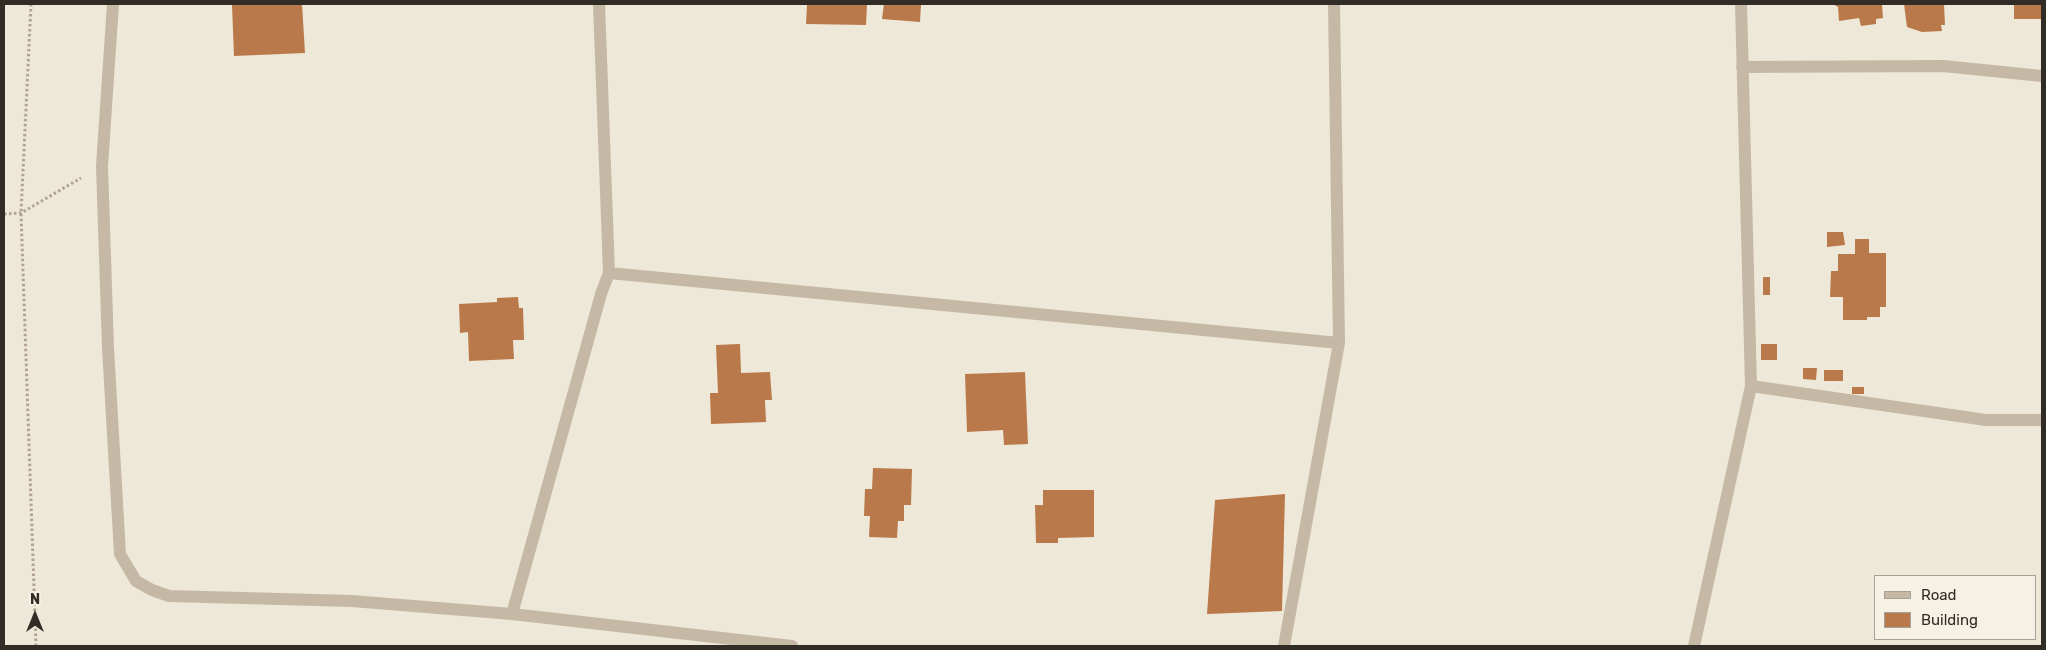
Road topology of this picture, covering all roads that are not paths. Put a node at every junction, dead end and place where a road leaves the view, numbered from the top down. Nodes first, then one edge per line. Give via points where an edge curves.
1 (113, 4) edge
2 (599, 4) edge
3 (1334, 4) edge
4 (1741, 4) edge
5 (1742, 66) junction
6 (2042, 76) edge
7 (609, 273) junction
8 (1339, 343) junction
9 (1751, 386) junction
10 (2042, 420) edge
11 (512, 614) junction
12 (792, 646) edge
13 (1284, 646) edge
14 (1694, 646) edge

1 - 11 street via 102,166 108,348 120,554 136,581 168,596 352,601
2 - 7 street
3 - 8 street
4 - 5 street
5 - 6 street via 1943,66
5 - 9 street
7 - 8 street
7 - 11 street
8 - 13 street
9 - 10 street via 1986,420
9 - 14 street
11 - 12 street

